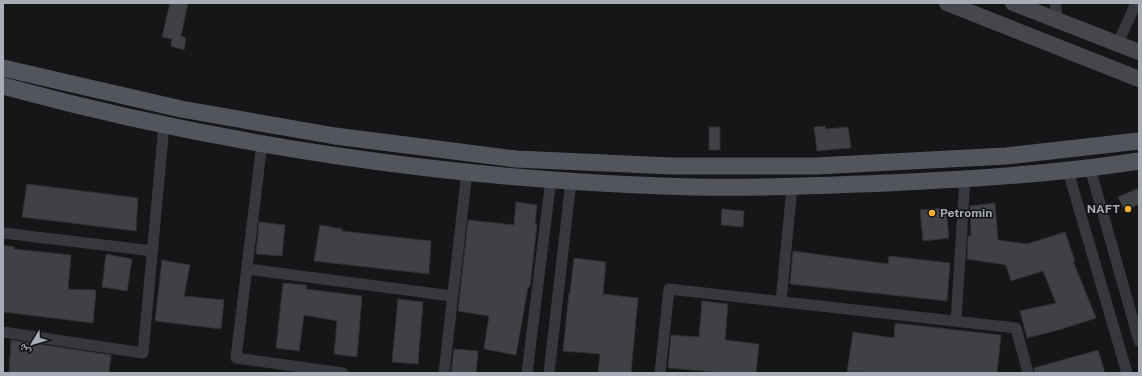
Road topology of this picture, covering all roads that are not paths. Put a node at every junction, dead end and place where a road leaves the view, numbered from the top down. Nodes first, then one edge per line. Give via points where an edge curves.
1 (947, 3) edge
2 (1013, 3) edge
3 (1055, 3) edge
4 (1136, 3) edge
5 (1058, 20) junction
6 (1118, 43) junction
7 (1139, 52) edge
8 (3, 68) edge
9 (1139, 79) edge
10 (3, 86) edge
11 (164, 125) junction
12 (1139, 141) edge
13 (262, 143) junction
14 (1139, 161) edge
15 (1090, 168) junction
16 (467, 171) junction
17 (1068, 171) junction
18 (551, 179) junction
19 (964, 179) junction
20 (571, 181) junction
21 (792, 187) junction
22 (3, 233) edge
23 (153, 251) junction
24 (247, 270) junction
25 (452, 296) junction
26 (781, 302) junction
27 (1135, 308) edge
28 (956, 321) junction
29 (3, 332) edge
30 (1139, 341) edge
31 (343, 373) edge
32 (444, 373) edge
33 (527, 373) edge
34 (549, 373) edge
35 (660, 373) edge
36 (1028, 373) edge
37 (1127, 373) edge

1 - 9 main road
2 - 5 main road
3 - 5 street
4 - 6 street
5 - 6 main road
6 - 7 main road
8 - 12 main road via 180,110 335,136 516,159 671,166 816,166 1006,156
10 - 11 main road
11 - 13 main road
11 - 23 street
13 - 16 main road
13 - 24 street
14 - 15 main road
15 - 17 main road
15 - 27 street
16 - 18 main road
16 - 25 street
17 - 19 main road
17 - 37 street
18 - 20 main road
18 - 33 street
19 - 21 main road
19 - 28 street
20 - 21 main road via 663,186
20 - 34 street
21 - 26 street
22 - 23 street
23 - 29 street via 143,353
24 - 25 street
24 - 31 street via 236,358
25 - 32 street
26 - 28 street
26 - 35 street via 669,289
27 - 30 street
28 - 36 street via 1016,328

